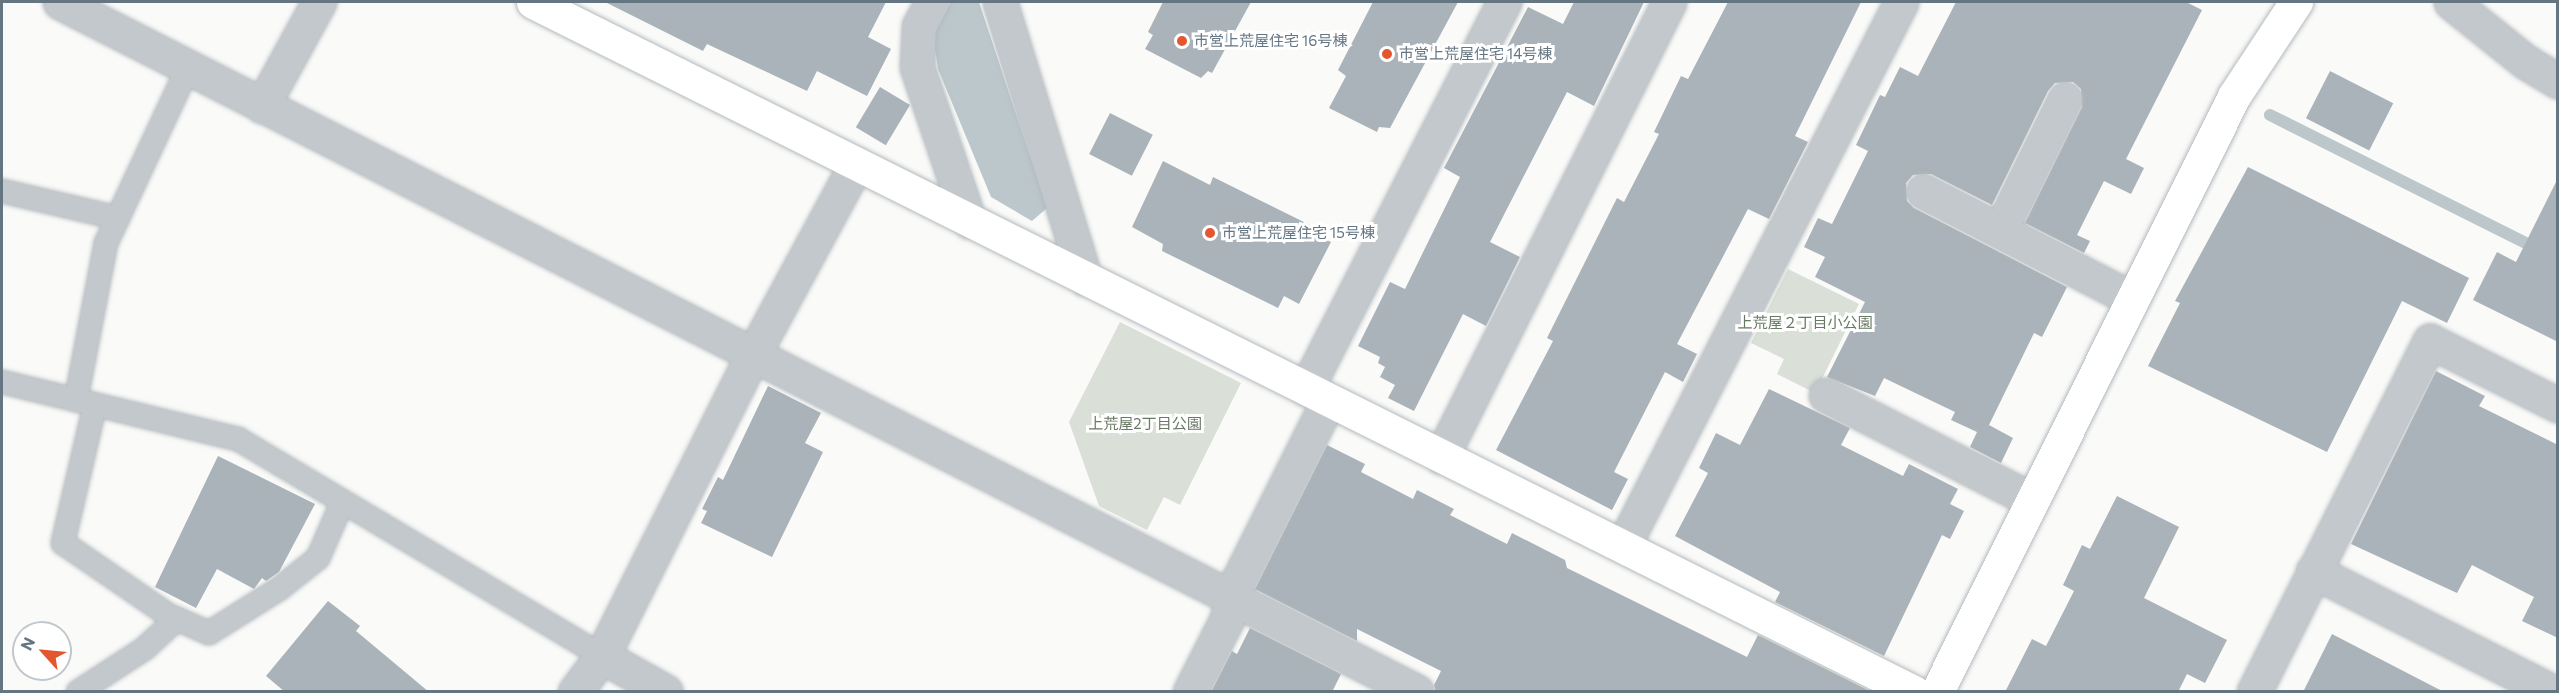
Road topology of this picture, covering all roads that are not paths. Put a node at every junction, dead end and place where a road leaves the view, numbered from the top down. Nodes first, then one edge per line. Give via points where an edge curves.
1 (60, 2) edge
2 (319, 2) edge
3 (532, 2) edge
4 (932, 2) edge
5 (1000, 2) edge
6 (1504, 2) edge
7 (1669, 2) edge
8 (1901, 2) edge
9 (2296, 2) edge
10 (2451, 2) edge
11 (188, 68) junction
12 (2558, 81) edge
13 (2066, 99) dead end
14 (262, 106) junction
15 (856, 164) junction
16 (1923, 191) dead end
17 (2, 192) edge
18 (118, 218) junction
19 (969, 221) junction
20 (2000, 231) junction
21 (1085, 279) junction
22 (2130, 298) junction
23 (754, 353) junction
24 (2, 382) edge
25 (1317, 395) junction
26 (1826, 395) dead end
27 (85, 403) junction
28 (2558, 405) edge
29 (1442, 457) junction
30 (2030, 499) junction
31 (342, 503) junction
32 (1623, 546) junction
33 (2313, 571) junction
34 (1232, 599) junction
35 (177, 619) junction
36 (602, 656) junction
37 (78, 692) edge
38 (575, 692) edge
39 (666, 692) edge
40 (1190, 692) edge
41 (1417, 692) edge
42 (1914, 692) edge
43 (1937, 692) edge
44 (2254, 692) edge
45 (2553, 692) edge

1 - 11 street
2 - 14 street
3 - 15 street
4 - 19 street via 919,26 917,67
5 - 21 street
6 - 25 street
7 - 29 street
8 - 32 street
9 - 22 street via 2234,96
10 - 12 street via 2526,62
11 - 14 street
11 - 18 lane
13 - 20 street
14 - 23 street
15 - 19 street
15 - 23 street
16 - 20 street
17 - 18 lane
18 - 27 lane via 106,243
19 - 21 street
20 - 22 street
21 - 25 street
22 - 30 street
23 - 34 street
23 - 36 street
24 - 27 lane
25 - 29 street
25 - 34 street
26 - 30 street
27 - 31 lane via 238,439
27 - 35 lane via 63,543
28 - 33 street via 2430,341
29 - 32 street
30 - 43 street
31 - 35 lane via 318,558 279,589 209,633
31 - 36 lane
32 - 42 street
33 - 44 street
33 - 45 street
34 - 40 street via 1226,621
34 - 41 street
35 - 37 lane via 144,649
36 - 38 street
36 - 39 street

